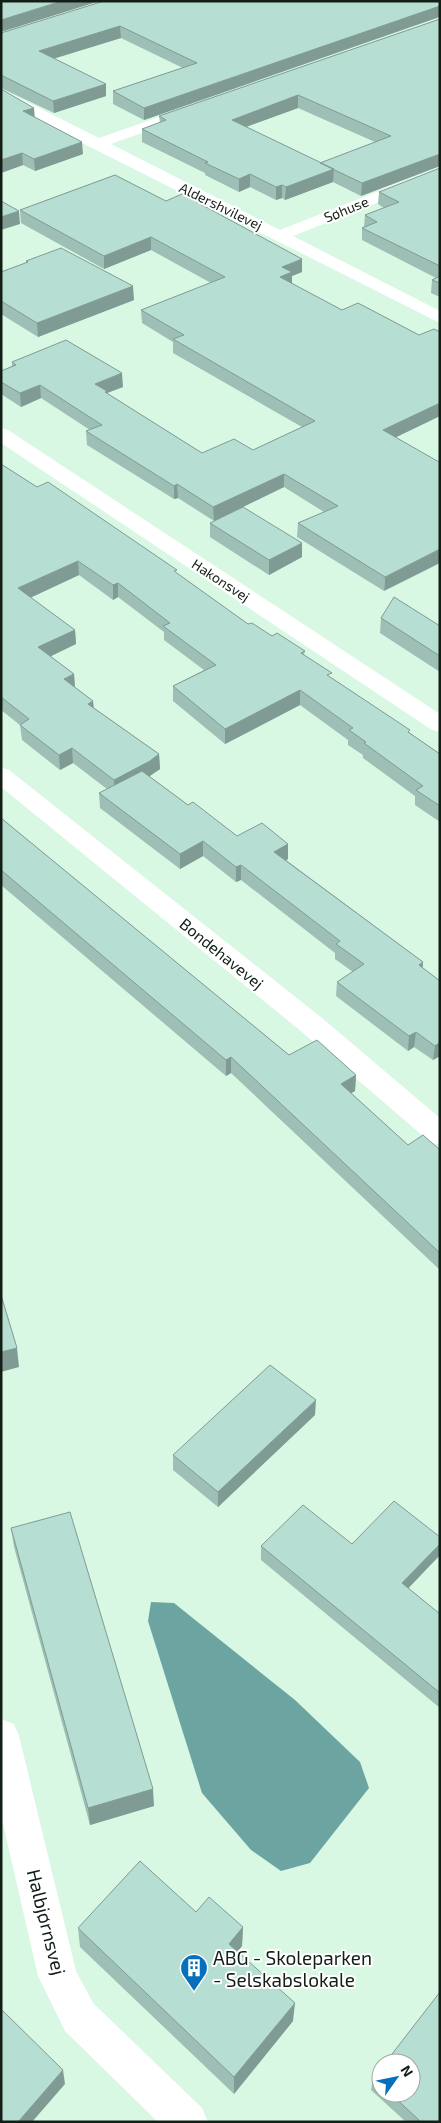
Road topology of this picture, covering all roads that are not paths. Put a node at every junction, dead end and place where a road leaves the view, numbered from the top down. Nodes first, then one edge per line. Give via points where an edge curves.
1 (1, 94) edge
2 (210, 104) edge
3 (96, 144) junction
4 (440, 172) edge
5 (281, 236) junction
6 (440, 318) edge
7 (1, 434) edge
8 (440, 725) edge
9 (1, 775) edge
10 (440, 1134) edge
11 (1, 1736) edge
12 (188, 2122) edge

1 - 3 street, Aldershvilevej
2 - 3 street
3 - 5 street, Aldershvilevej
4 - 5 street, Søhuse
5 - 6 street, Aldershvilevej
7 - 8 street, Hakonsvej
9 - 10 street, Bondehavevej via 318,1030
11 - 12 street, Halbjørnsvej via 58,1976 79,2017

